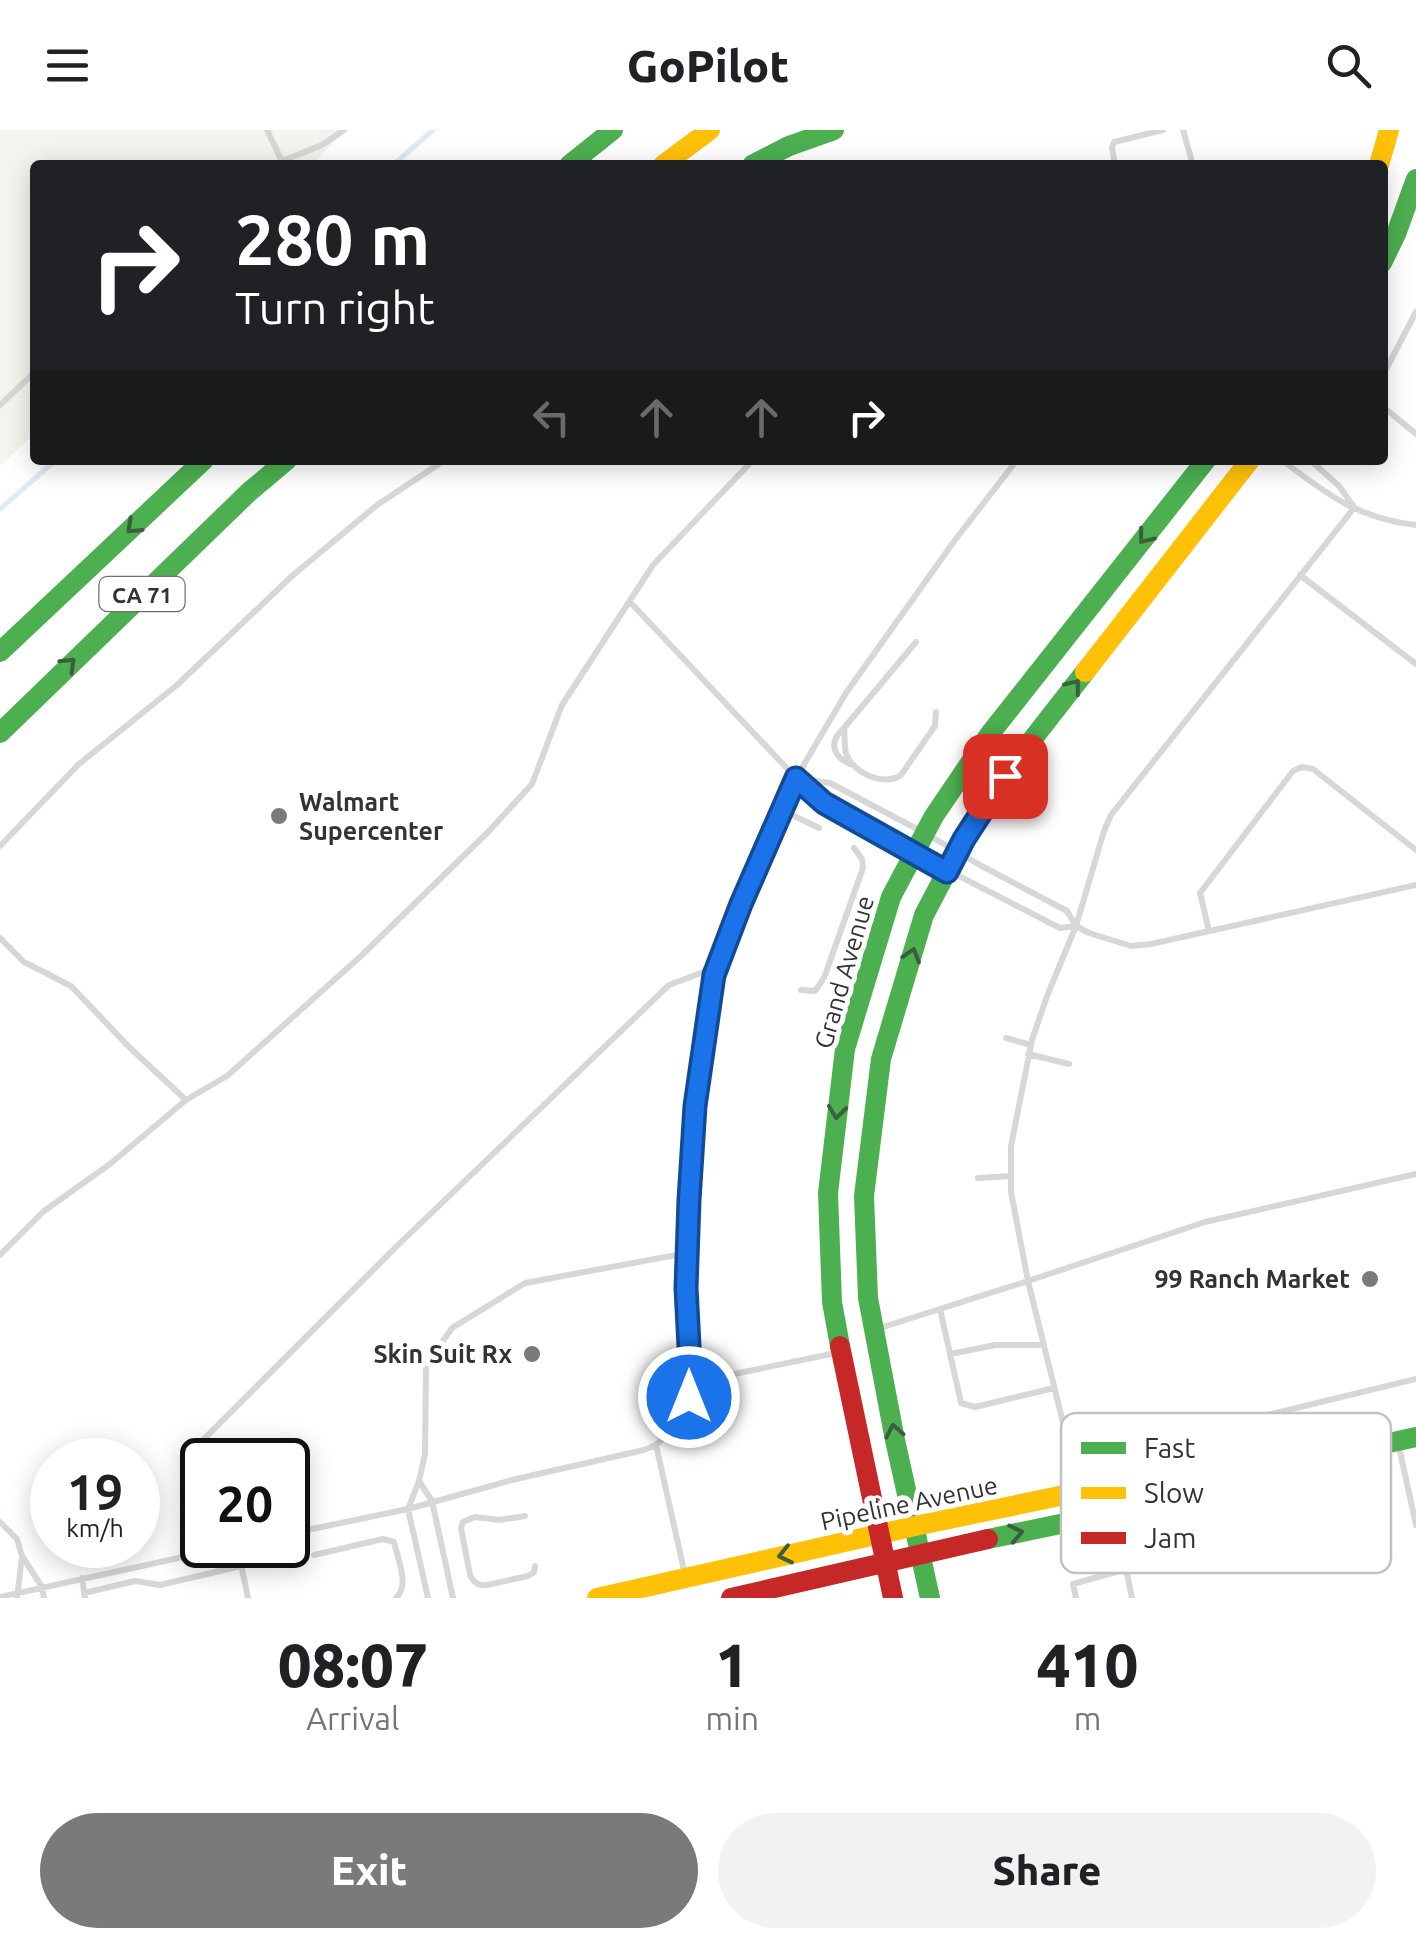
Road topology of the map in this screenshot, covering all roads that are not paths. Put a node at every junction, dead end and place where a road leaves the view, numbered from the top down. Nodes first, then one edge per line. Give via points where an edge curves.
1 (267, 130) edge
2 (344, 130) edge
3 (613, 130) edge
4 (710, 130) edge
5 (834, 130) edge
6 (1163, 130) edge
7 (1183, 130) edge
8 (1389, 130) edge
9 (279, 160) edge
10 (287, 160) edge
11 (575, 160) edge
12 (670, 160) edge
13 (762, 160) edge
14 (1114, 160) edge
15 (1192, 160) edge
16 (1380, 160) edge
17 (1416, 181) edge
18 (1388, 249) edge
19 (1416, 312) edge
20 (1388, 366) edge
21 (30, 377) edge
22 (0, 405) edge
23 (1388, 411) edge
24 (1416, 434) edge
25 (199, 465) edge
26 (282, 465) edge
27 (437, 465) edge
28 (748, 465) edge
29 (1013, 465) edge
30 (1202, 465) edge
31 (1246, 465) edge
32 (1288, 465) edge
33 (1316, 465) edge
34 (1354, 508) junction
35 (1416, 525) edge
36 (1300, 575) junction
37 (630, 602) junction
38 (916, 642) dead end
39 (0, 652) edge
40 (1416, 664) edge
41 (936, 712) dead end
42 (0, 733) edge
43 (796, 778) junction
44 (782, 810) junction
45 (819, 828) dead end
46 (925, 833) junction
47 (0, 846) edge
48 (854, 848) dead end
49 (1416, 850) edge
50 (958, 852) junction
51 (914, 853) junction
52 (947, 872) junction
53 (1416, 885) edge
54 (1076, 926) junction
55 (1209, 930) junction
56 (0, 938) edge
57 (718, 967) junction
58 (801, 990) dead end
59 (1006, 1038) dead end
60 (1030, 1045) junction
61 (1028, 1054) junction
62 (1069, 1064) dead end
63 (186, 1100) junction
64 (1416, 1174) edge
65 (1010, 1176) junction
66 (978, 1178) dead end
67 (687, 1253) junction
68 (0, 1256) edge
69 (1028, 1280) junction
70 (940, 1309) junction
71 (874, 1330) junction
72 (1044, 1344) junction
73 (842, 1352) junction
74 (950, 1354) junction
75 (1416, 1378) edge
76 (691, 1384) junction
77 (1054, 1388) junction
78 (1275, 1413) edge
79 (1061, 1416) edge
80 (205, 1438) edge
81 (1407, 1439) edge
82 (656, 1445) junction
83 (419, 1481) junction
84 (1061, 1496) edge
85 (432, 1501) junction
86 (1414, 1506) edge
87 (408, 1509) junction
88 (524, 1516) dead end
89 (0, 1522) edge
90 (1061, 1523) edge
91 (1416, 1525) edge
92 (915, 1526) junction
93 (310, 1529) edge
94 (880, 1534) junction
95 (920, 1553) junction
96 (180, 1554) edge
97 (314, 1555) dead end
98 (22, 1556) junction
99 (886, 1561) junction
100 (535, 1566) dead end
101 (232, 1568) edge
102 (241, 1568) edge
103 (1112, 1573) edge
104 (1127, 1573) edge
105 (82, 1578) junction
106 (685, 1578) junction
107 (42, 1587) junction
108 (0, 1596) edge
109 (16, 1596) edge
110 (85, 1596) edge
111 (44, 1598) edge
112 (248, 1598) edge
113 (396, 1598) edge
114 (428, 1598) edge
115 (453, 1598) edge
116 (597, 1598) edge
117 (730, 1598) edge
118 (894, 1598) edge
119 (930, 1598) edge
120 (1076, 1598) edge
121 (1132, 1598) edge

1 - 9 lane
2 - 10 lane
3 - 11 main road
4 - 12 main road
5 - 13 main road
6 - 14 lane via 1114,142
7 - 15 lane
8 - 16 main road
17 - 18 main road
19 - 20 lane
21 - 22 lane
23 - 24 lane
25 -> 39 main road, CA 71
42 -> 26 main road, CA 71
27 - 47 lane via 292,576 177,686 79,764
28 - 37 lane via 653,566
29 - 43 lane via 853,680
30 -> 46 main road, Grand Avenue via 989,736
50 -> 31 main road via 1017,759
32 - 34 lane
33 - 34 lane
34 - 35 lane
34 - 36 lane
36 - 40 lane
36 - 54 lane via 1111,815
37 - 43 lane
37 - 63 lane via 562,705 532,784 361,956 227,1076
38 - 41 lane via 844,728 852,765 894,780 935,726
43 - 44 lane
43 - 46 lane via 830,783
43 - 51 lane via 824,803
44 - 45 lane
44 - 57 lane
46 - 50 lane
46 - 51 main road, Grand Avenue
48 - 58 lane via 863,868 824,978 815,990
49 - 55 lane via 1302,767 1200,893
50 - 52 main road
50 - 54 lane via 1067,911
51 - 52 lane
51 -> 73 main road, Grand Avenue via 891,898 845,1049 828,1193 832,1302
52 - 54 lane via 1060,928
71 -> 52 main road via 864,1196 881,1058 924,915
53 - 55 lane
54 - 55 lane via 1132,946
54 - 60 lane
56 - 63 lane via 24,962 71,986
57 - 67 lane via 695,1106
57 - 80 lane via 669,985
59 - 60 lane
60 - 61 lane
61 - 62 lane
61 - 65 lane
63 - 68 lane via 44,1211
64 - 69 lane via 1205,1222
65 - 66 lane
65 - 69 lane
67 - 76 lane
67 - 83 lane via 525,1283 452,1328 426,1365
69 - 70 lane
69 - 72 lane
70 - 71 lane
70 - 74 lane
92 -> 71 main road
72 - 74 lane
72 - 77 lane
73 - 76 lane
73 - 94 main road, Grand Avenue
74 - 77 lane via 965,1406
75 - 78 lane
76 - 82 lane via 680,1418
77 - 79 lane
81 - 86 lane
82 - 85 lane
82 - 106 lane
83 - 85 lane
83 - 87 lane
84 - 92 main road, Pipeline Avenue
85 - 87 lane
85 - 115 lane
86 - 91 lane
87 - 93 lane
87 - 114 lane
88 - 100 lane via 463,1522 470,1575 480,1586 528,1576
89 - 98 lane via 17,1538
95 -> 90 main road, Pipeline Avenue
92 - 94 main road, Pipeline Avenue
92 - 95 main road
94 - 99 main road, Grand Avenue
94 -> 106 main road, Pipeline Avenue
95 - 99 main road, Pipeline Avenue
95 - 119 main road
96 - 105 lane
97 - 113 lane via 394,1542 404,1588
98 - 107 lane
98 - 109 lane
99 - 117 main road, Pipeline Avenue
99 - 118 main road, Grand Avenue
101 - 110 lane via 160,1585 135,1581
102 - 112 lane
103 - 120 lane via 1073,1584
104 - 121 lane
105 - 107 lane
105 - 110 lane
106 - 116 main road, Pipeline Avenue
107 - 109 lane
107 - 111 lane
108 - 109 lane

